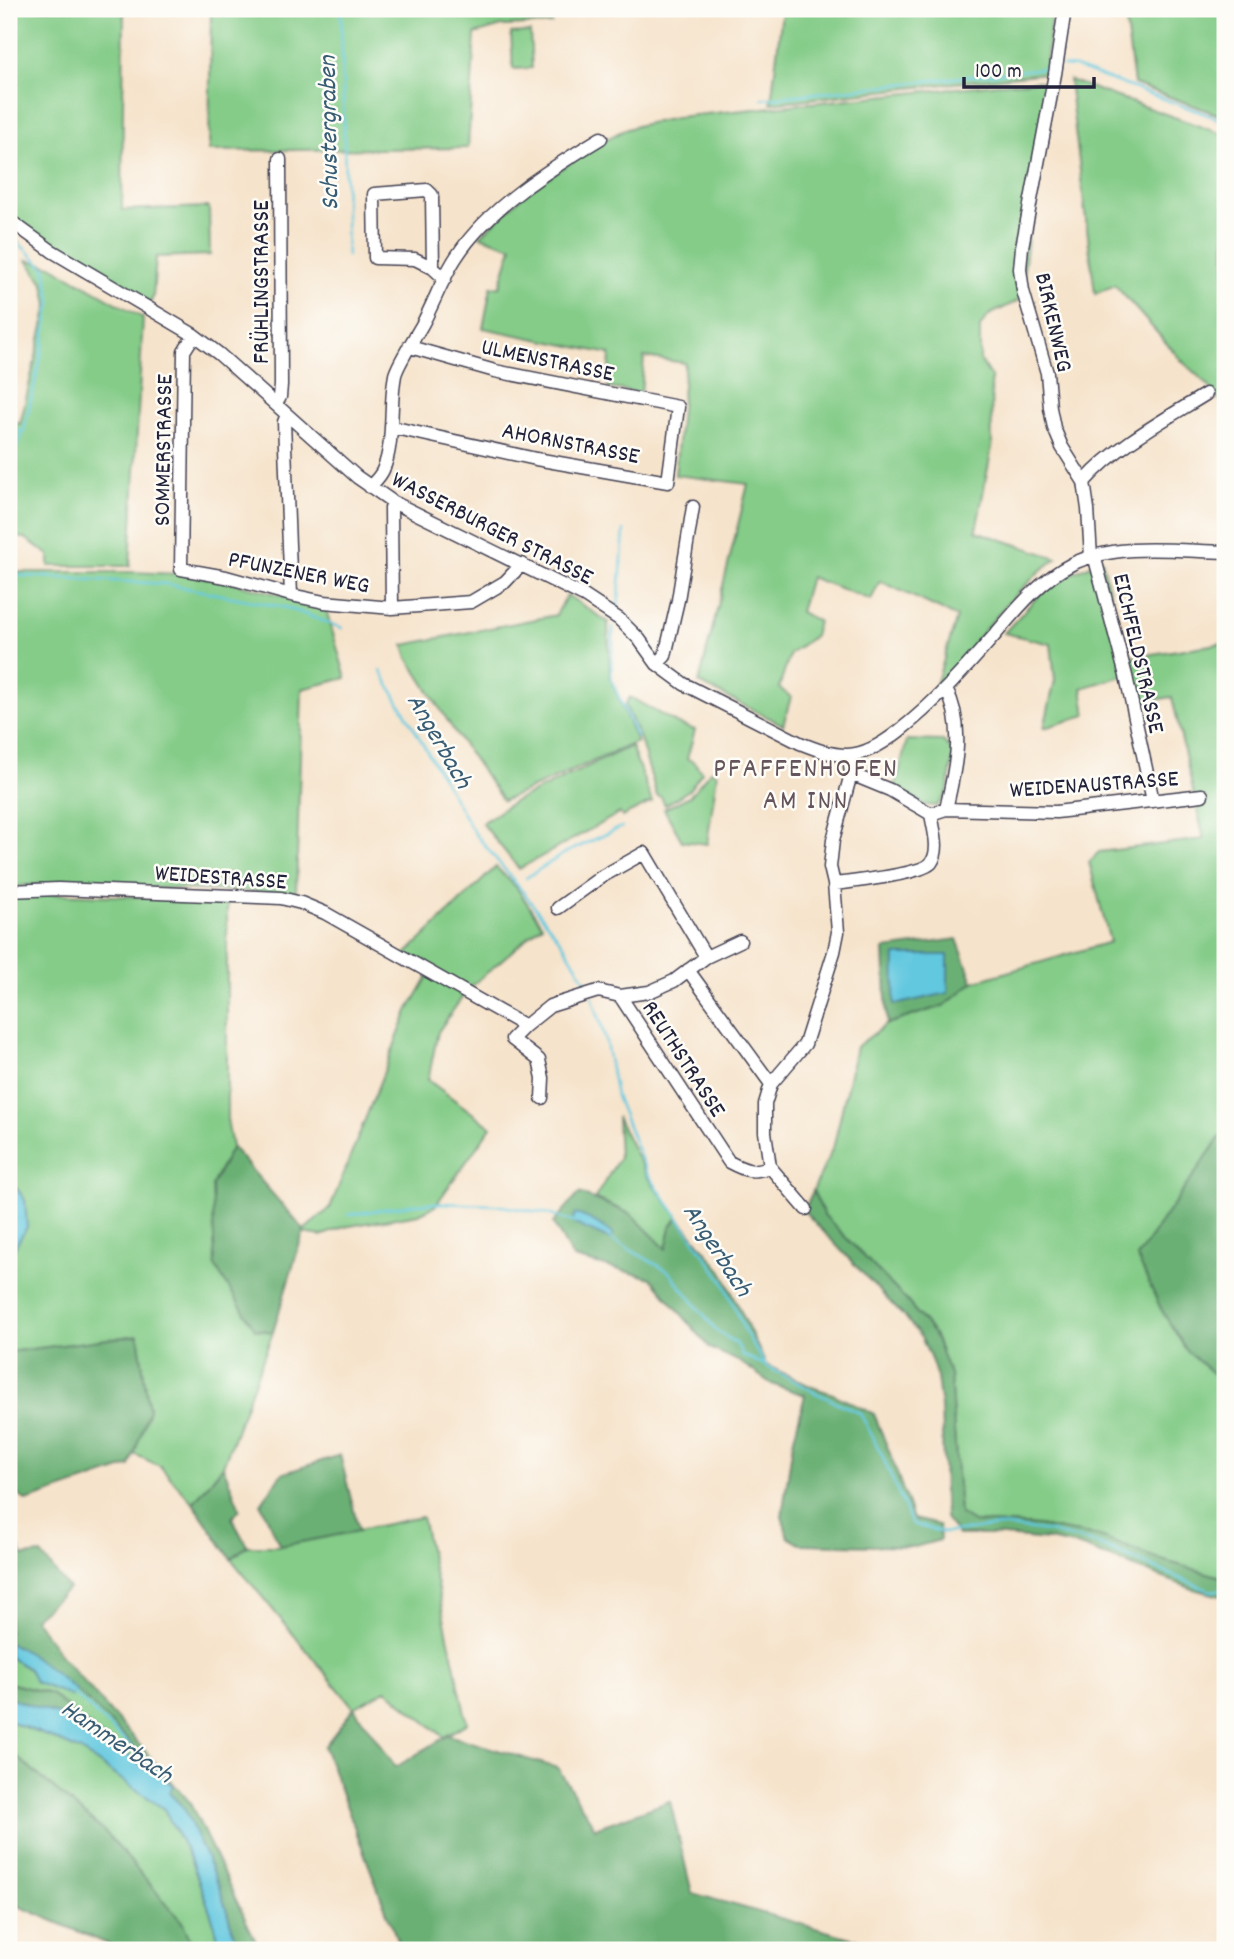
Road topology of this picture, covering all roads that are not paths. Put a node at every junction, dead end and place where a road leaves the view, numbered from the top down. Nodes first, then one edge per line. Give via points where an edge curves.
1 (1065, 9) edge
2 (601, 138) dead end
3 (280, 159) dead end
4 (9, 220) edge
5 (433, 268) junction
6 (445, 279) junction
7 (194, 335) junction
8 (410, 347) junction
9 (1206, 394) dead end
10 (276, 404) junction
11 (678, 407) joint
12 (287, 415) junction
13 (391, 426) junction
14 (1084, 482) junction
15 (370, 487) junction
16 (393, 502) junction
17 (693, 507) dead end
18 (1225, 552) edge
19 (1092, 556) junction
20 (522, 564) junction
21 (181, 569) joint
22 (291, 595) junction
23 (392, 608) junction
24 (657, 664) junction
25 (946, 689) junction
26 (849, 755) junction
27 (851, 774) junction
28 (1202, 795) dead end
29 (1153, 802) junction
30 (946, 809) junction
31 (931, 814) junction
32 (834, 884) junction
33 (9, 891) edge
34 (558, 908) dead end
35 (740, 941) dead end
36 (706, 957) junction
37 (688, 970) junction
38 (620, 996) junction
39 (524, 1026) junction
40 (771, 1084) junction
41 (542, 1098) dead end
42 (770, 1167) junction
43 (806, 1209) dead end

1 - 14 street, BIRKENWEG via 1020,269 1047,373 1055,428
2 - 6 street via 487,220 456,257
3 - 10 street, FRÜHLINGSTRASSE via 282,385
4 - 7 street, WASSERBURGER STRASSE via 52,251
5 - 5 street via 432,195 427,190 374,194 375,258 415,259
5 - 6 street
6 - 8 street
7 - 10 street, WASSERBURGER STRASSE
7 - 21 street, SOMMERSTRASSE via 184,351
8 - 11 street, ULMENSTRASSE via 495,371
8 - 13 street via 396,373
9 - 14 street via 1100,464
10 - 12 street, WASSERBURGER STRASSE
11 - 13 street, AHORNSTRASSE via 668,482 536,459
12 - 15 street, WASSERBURGER STRASSE
12 - 22 street
13 - 15 street via 383,472
14 - 19 street, BIRKENWEG
15 - 16 street, WASSERBURGER STRASSE
16 - 20 street, WASSERBURGER STRASSE
16 - 23 street
17 - 24 street via 678,600 665,656
18 - 19 street, WASSERBURGER STRASSE via 1129,550
19 - 25 street, WASSERBURGER STRASSE via 1071,564 1036,590
19 - 29 street, EICHFELDSTRASSE via 1126,676
20 - 23 street, PFUNZENER WEG via 505,582 471,601
20 - 24 street, WASSERBURGER STRASSE via 619,619
21 - 22 street, PFUNZENER WEG
22 - 23 street, PFUNZENER WEG
24 - 26 street, WASSERBURGER STRASSE via 684,684 800,743
25 - 26 street, WASSERBURGER STRASSE via 885,742
25 - 30 street via 953,702 957,739
26 - 27 street
27 - 31 street
27 - 32 street via 833,840 830,867
28 - 29 street, WEIDENAUSTRASSE
29 - 30 street, WEIDENAUSTRASSE via 1056,812
30 - 31 street, WEIDENAUSTRASSE
31 - 32 street via 936,844 926,867
32 - 40 street via 838,932 823,991 805,1044
33 - 39 street, WEIDESTRASSE via 58,888 291,901 325,913
34 - 36 street via 644,853
35 - 36 street
36 - 37 street
37 - 38 street via 649,992
37 - 40 street
38 - 39 street, REUTHSTRASSE via 592,992 550,1006
38 - 42 street, REUTHSTRASSE via 729,1162 747,1171
39 - 41 street via 512,1038 539,1060
40 - 42 street via 765,1104
42 - 43 street

